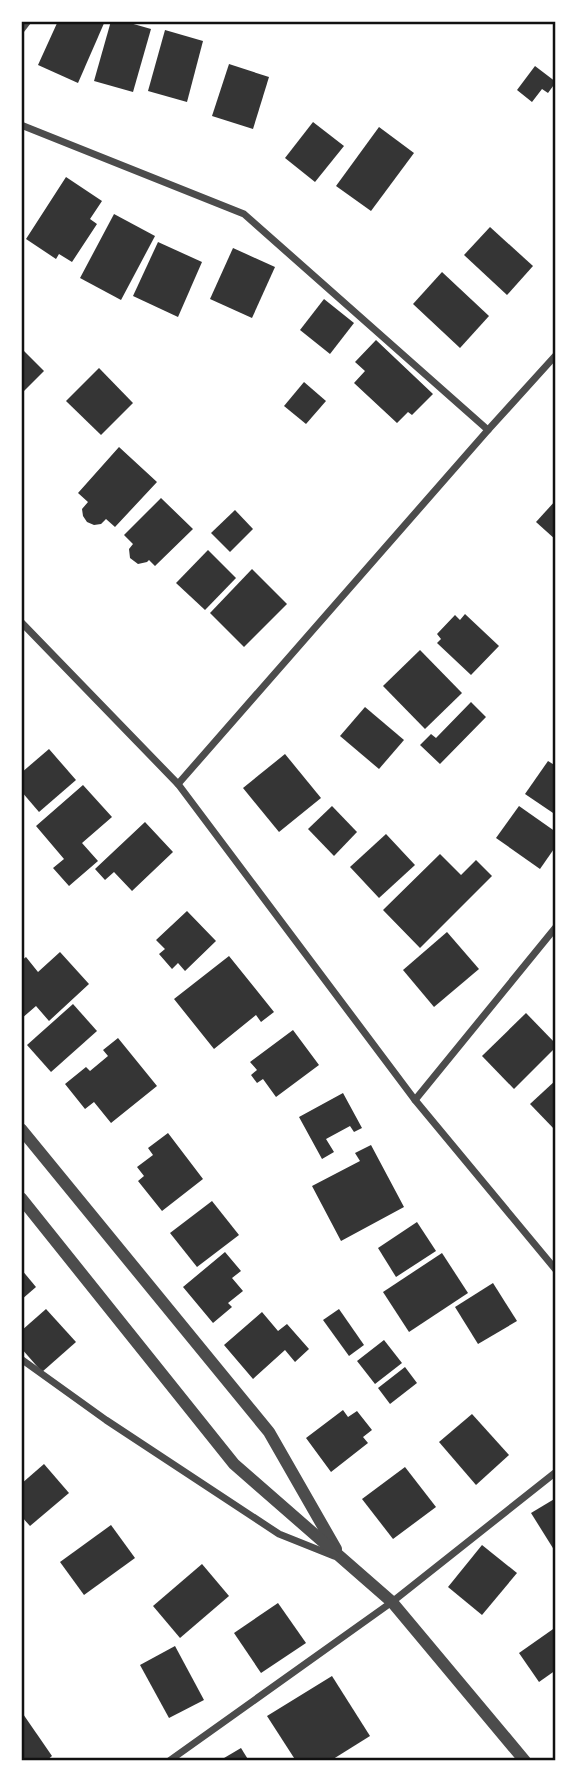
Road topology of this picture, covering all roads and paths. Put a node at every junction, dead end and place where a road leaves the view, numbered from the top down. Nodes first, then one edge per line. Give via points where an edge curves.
1 (28, 21) edge
2 (21, 30) edge
3 (21, 124) edge
4 (556, 355) edge
5 (488, 430) junction
6 (21, 622) edge
7 (178, 784) junction
8 (556, 927) edge
9 (415, 1100) junction
10 (21, 1129) edge
11 (21, 1198) edge
12 (556, 1270) edge
13 (21, 1359) edge
14 (556, 1472) edge
15 (341, 1559) junction
16 (392, 1602) junction
17 (169, 1761) edge
18 (525, 1761) edge

1 - 2 street
3 - 5 street via 244,214
4 - 5 street
5 - 7 street
6 - 7 street
7 - 9 street
8 - 9 street
9 - 12 street
10 - 15 street via 269,1432
11 - 15 street via 234,1464
13 - 15 street via 279,1534
14 - 16 street
15 - 16 street
16 - 17 street
16 - 18 street

